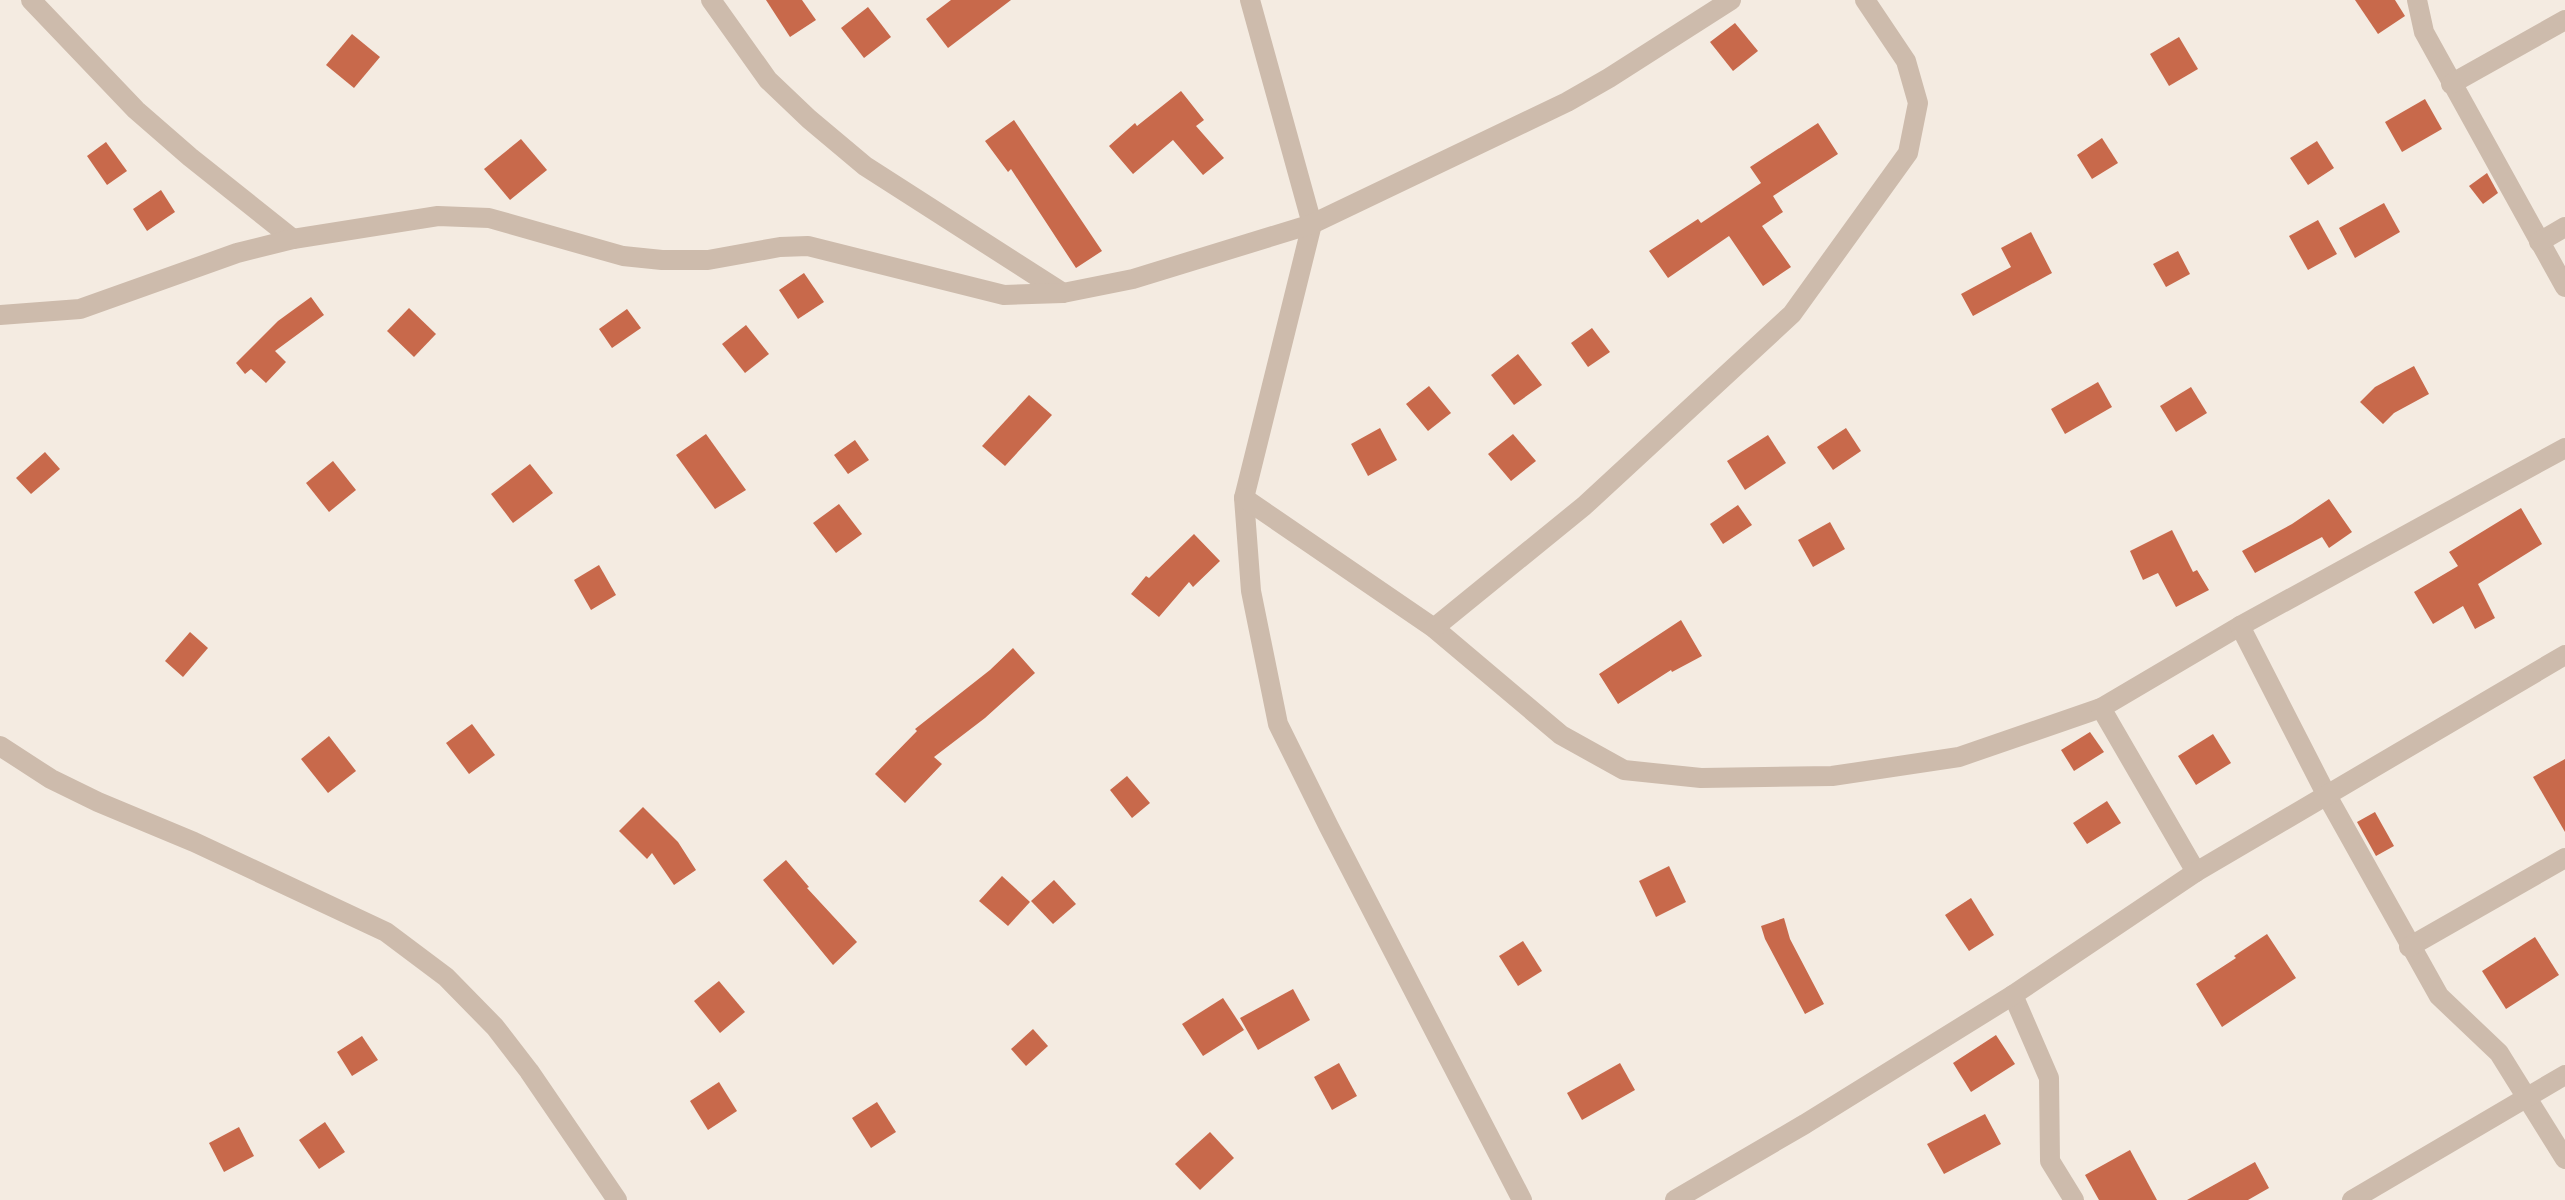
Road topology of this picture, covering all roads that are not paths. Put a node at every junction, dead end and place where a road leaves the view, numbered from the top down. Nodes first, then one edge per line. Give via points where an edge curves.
1 (31, 0) edge
2 (711, 0) edge
3 (1250, 0) edge
4 (1731, 0) edge
5 (1865, 0) edge
6 (2417, 0) edge
7 (2565, 20) edge
8 (2451, 84) junction
9 (1312, 224) junction
10 (2565, 227) edge
11 (293, 239) junction
12 (2539, 242) junction
13 (2565, 287) edge
14 (1063, 293) junction
15 (0, 315) edge
16 (2565, 448) edge
17 (1244, 498) junction
18 (2240, 626) junction
19 (1434, 628) junction
20 (2565, 655) edge
21 (2101, 708) junction
22 (0, 746) edge
23 (2326, 794) junction
24 (2565, 858) edge
25 (2196, 872) junction
26 (2409, 947) junction
27 (2013, 995) junction
28 (2565, 1075) edge
29 (2527, 1098) junction
30 (2565, 1159) edge
31 (617, 1200) edge
32 (1522, 1200) edge
33 (1675, 1200) edge
34 (2074, 1200) edge
35 (2352, 1200) edge

1 - 11 street via 136,110
2 - 14 street via 768,80 820,129 865,166
3 - 9 street
4 - 9 street via 1567,102
5 - 19 street via 1906,61 1918,103 1908,153 1792,314 1584,506
6 - 8 street via 2424,32
7 - 8 street
8 - 12 street
9 - 14 street via 1133,279
9 - 17 street
10 - 12 street
11 - 14 street via 438,216 489,218 623,256 708,260 808,246 1004,295
11 - 15 street via 237,253 80,309
12 - 13 street
16 - 18 street
17 - 19 street
17 - 32 street via 1251,591 1278,724
18 - 21 street
18 - 23 street
19 - 21 street via 1561,735 1624,770 1701,778 1832,776 1959,757
20 - 23 street
21 - 25 street
22 - 31 street via 98,802 386,932 446,977 495,1027
23 - 25 street
23 - 26 street
24 - 26 street
25 - 27 street
26 - 29 street via 2439,996 2499,1053
27 - 33 street
27 - 34 street via 2049,1078 2050,1161
28 - 29 street
29 - 30 street
29 - 35 street

